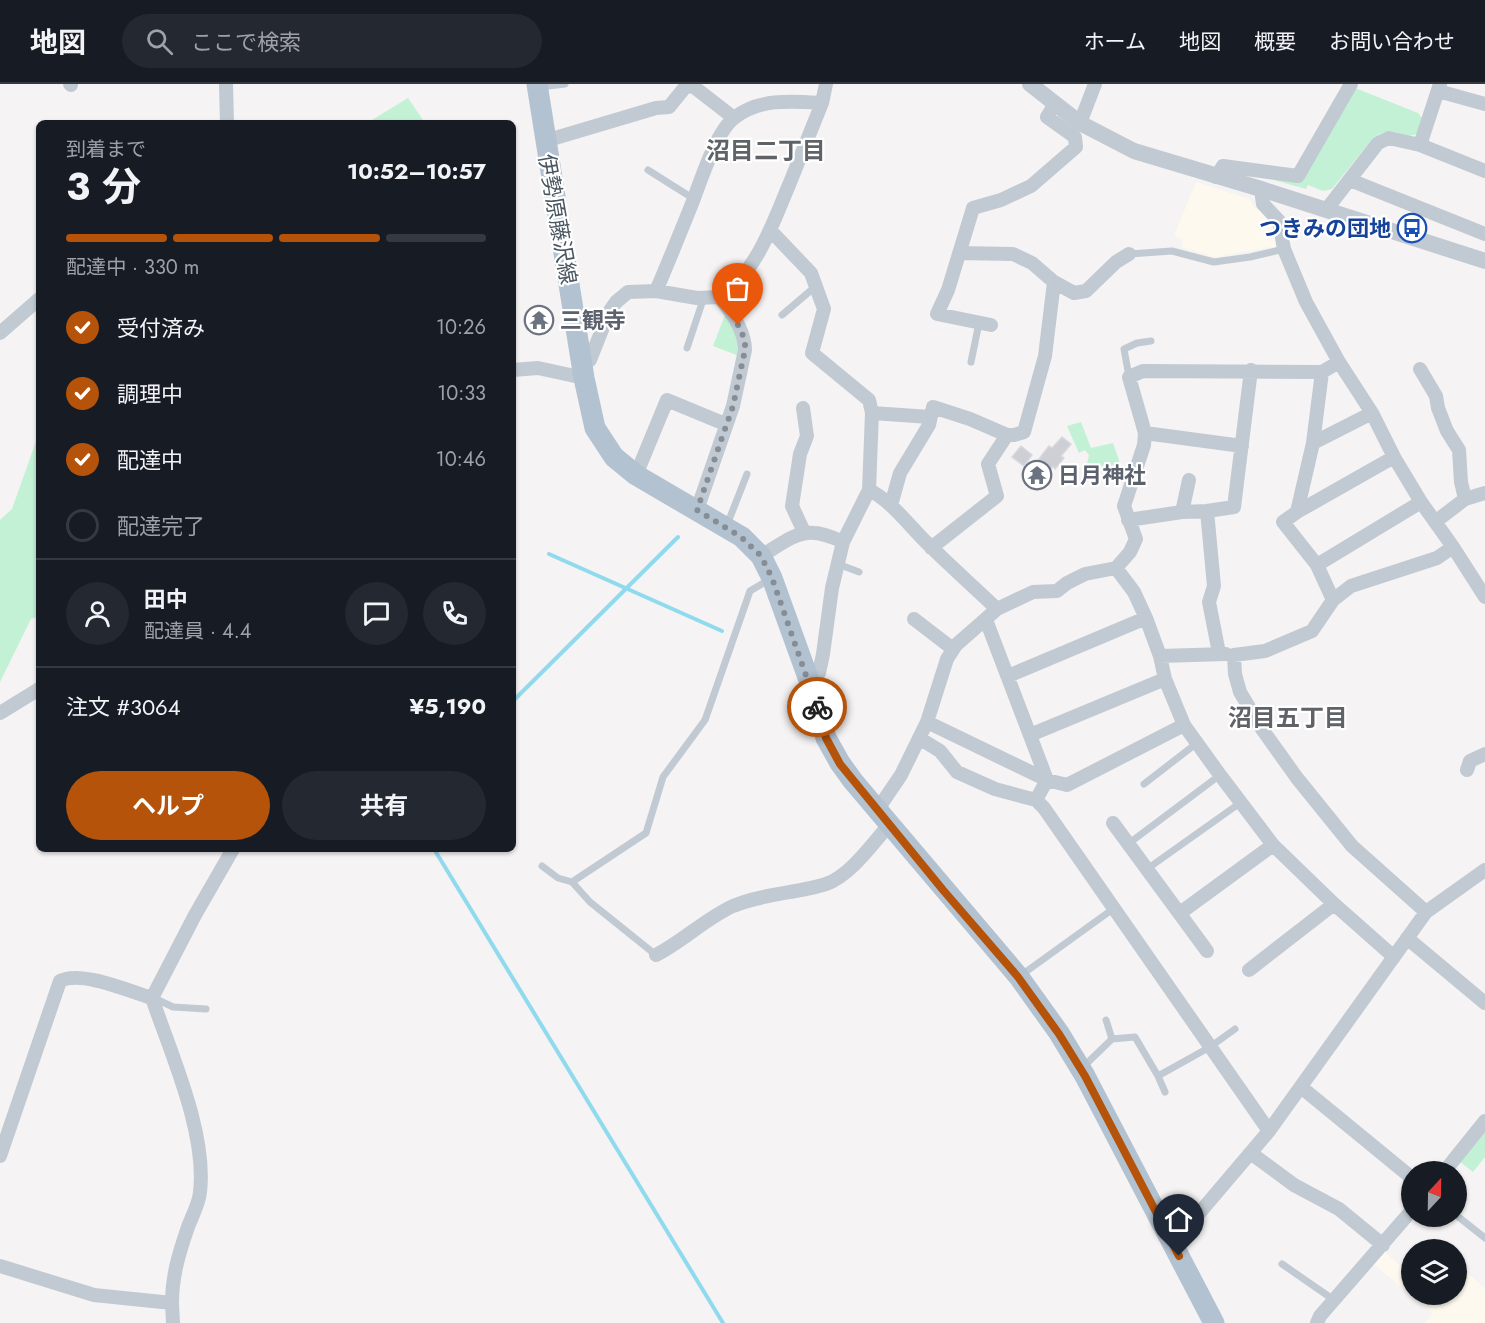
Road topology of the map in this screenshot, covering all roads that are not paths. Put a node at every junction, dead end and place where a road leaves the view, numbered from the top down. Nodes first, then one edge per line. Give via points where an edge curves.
1 (226, 84) edge
2 (565, 84) edge
3 (826, 84) edge
4 (1030, 84) edge
5 (1095, 84) edge
6 (1351, 84) edge
7 (537, 86) edge
8 (1439, 88) edge
9 (822, 104) junction
10 (1055, 104) junction
11 (1485, 104) edge
12 (734, 118) junction
13 (227, 120) edge
14 (1080, 123) junction
15 (545, 141) junction
16 (1420, 145) junction
17 (648, 170) dead end
18 (1485, 171) edge
19 (1216, 177) junction
20 (1350, 180) junction
21 (1261, 189) junction
22 (694, 199) junction
23 (1326, 210) junction
24 (771, 230) junction
25 (1485, 234) edge
26 (1284, 249) junction
27 (959, 253) junction
28 (1129, 254) joint
29 (1484, 259) edge
30 (1054, 282) junction
31 (816, 286) junction
32 (656, 291) junction
33 (704, 297) junction
34 (719, 297) junction
35 (36, 302) edge
36 (782, 315) dead end
37 (985, 324) joint
38 (0, 333) edge
39 (1151, 341) dead end
40 (687, 348) dead end
41 (971, 362) dead end
42 (1339, 362) junction
43 (1420, 369) dead end
44 (516, 370) edge
45 (584, 370) junction
46 (1251, 370) junction
47 (1322, 372) junction
48 (1129, 377) junction
49 (872, 413) junction
50 (1372, 413) junction
51 (800, 414) dead end
52 (930, 417) junction
53 (725, 424) junction
54 (1145, 433) junction
55 (1007, 435) junction
56 (1313, 443) junction
57 (1242, 446) junction
58 (1394, 457) junction
59 (747, 474) dead end
60 (636, 475) junction
61 (1188, 480) dead end
62 (869, 490) junction
63 (1485, 493) edge
64 (1465, 499) junction
65 (1421, 502) junction
66 (891, 505) junction
67 (697, 510) junction
68 (1207, 511) junction
69 (1182, 512) junction
70 (1297, 512) junction
71 (1128, 520) junction
72 (1434, 522) junction
73 (726, 528) junction
74 (804, 532) junction
75 (843, 542) junction
76 (1453, 547) junction
77 (931, 548) junction
78 (761, 556) junction
79 (837, 564) junction
80 (1317, 565) junction
81 (1116, 568) junction
82 (859, 572) dead end
83 (772, 578) junction
84 (1485, 597) edge
85 (1333, 600) junction
86 (997, 609) junction
87 (1146, 618) junction
88 (914, 619) dead end
89 (986, 620) junction
90 (953, 649) junction
91 (1219, 653) junction
92 (1234, 655) junction
93 (1160, 656) junction
94 (1008, 676) junction
95 (1165, 679) junction
96 (810, 683) junction
97 (36, 691) edge
98 (0, 713) edge
99 (927, 722) junction
100 (1184, 724) junction
101 (1030, 735) junction
102 (919, 738) junction
103 (1197, 743) junction
104 (1485, 754) edge
105 (1467, 770) dead end
106 (1220, 775) junction
107 (1047, 780) junction
108 (1144, 784) dead end
109 (1036, 800) junction
110 (1240, 803) junction
111 (882, 816) junction
112 (1113, 823) dead end
113 (1128, 844) junction
114 (1273, 845) junction
115 (231, 852) edge
116 (542, 866) dead end
117 (1147, 869) junction
118 (1485, 870) edge
119 (572, 882) junction
120 (1334, 904) junction
121 (1113, 909) junction
122 (1426, 912) junction
123 (1180, 913) junction
124 (1407, 938) junction
125 (1207, 951) dead end
126 (656, 956) joint
127 (1394, 957) junction
128 (1249, 970) dead end
129 (1018, 977) junction
130 (152, 998) junction
131 (1485, 1003) edge
132 (206, 1009) dead end
133 (1106, 1020) dead end
134 (1234, 1029) dead end
135 (1112, 1039) junction
136 (1210, 1047) junction
137 (1081, 1068) junction
138 (1158, 1076) junction
139 (1301, 1087) junction
140 (1165, 1092) dead end
141 (1485, 1121) edge
142 (1269, 1131) junction
143 (1252, 1154) junction
144 (0, 1156) edge
145 (1453, 1161) edge
146 (1401, 1169) edge
147 (1401, 1223) edge
148 (1467, 1224) edge
149 (1485, 1238) edge
150 (1173, 1244) junction
151 (1383, 1245) junction
152 (1282, 1264) dead end
153 (0, 1266) edge
154 (1334, 1300) junction
155 (172, 1303) junction
156 (174, 1323) edge
157 (1214, 1323) edge
158 (1317, 1323) edge

1 - 13 street
2 - 7 lane
3 - 9 street
4 - 10 street
5 - 14 street
6 - 19 street via 1298,176 1223,166
7 - 15 main road, 伊勢原藤沢線
8 - 11 street
8 - 16 street
9 - 12 street via 784,100
9 - 24 street
10 - 14 street
10 - 27 street via 1047,117 1075,137 1076,147 1031,186 973,208
12 - 15 street via 694,87 686,86 669,107
12 - 22 street via 725,128
14 - 19 street via 1134,151
15 - 45 main road, 伊勢原藤沢線
16 - 18 street
16 - 20 street via 1389,138 1378,143
17 - 22 lane
19 - 21 street
20 - 23 street
20 - 25 street
21 - 23 street
21 - 26 street via 1263,204 1279,221
22 - 32 street
23 - 29 street
24 - 31 street via 811,273
24 - 34 street via 752,265
26 - 28 lane via 1214,262 1172,251
26 - 42 street via 1306,302
27 - 30 street via 1013,254 1032,263
27 - 37 street via 937,314
28 - 30 street via 1116,261 1086,291 1074,293
30 - 55 street via 1045,356 1024,432
31 - 36 lane
31 - 49 street via 824,309 812,353 869,400
32 - 33 street
32 - 45 street via 628,292 616,302
33 - 34 street
33 - 40 lane
34 - 53 street via 745,340 733,406
35 - 38 street
37 - 41 lane
39 - 48 lane via 1124,349
42 - 47 street
42 - 50 street
43 - 64 street via 1459,450
44 - 45 street
45 - 60 main road, 伊勢原藤沢線 via 595,428 614,457
46 - 47 street
46 - 48 street via 1143,371
46 - 57 street
47 - 56 street
48 - 54 street
49 - 52 street
49 - 62 street
50 - 56 street
50 - 58 street
51 - 74 street via 807,436 800,454 792,506
52 - 55 street via 933,407
52 - 66 street via 900,473
53 - 60 street via 666,400
53 - 67 street
54 - 57 street
54 - 71 street via 1124,506
55 - 77 street via 988,464 997,496
56 - 70 street
57 - 68 street via 1234,507
58 - 65 street
58 - 70 street
59 - 73 lane
60 - 67 main road, 伊勢原藤沢線
61 - 69 street
62 - 66 street
62 - 75 street
63 - 64 street
64 - 72 street
65 - 72 street
65 - 80 street
66 - 77 street via 897,520
67 - 73 main road, 伊勢原藤沢線
68 - 69 street
68 - 91 street via 1217,576 1209,602
69 - 71 street
70 - 80 street via 1283,522
71 - 81 street via 1136,539
72 - 76 street
73 - 78 main road, 伊勢原藤沢線
74 - 75 street via 828,535
74 - 78 street
75 - 79 street
76 - 84 street
76 - 85 street via 1437,558 1351,586
77 - 86 street
78 - 83 main road, 伊勢原藤沢線
79 - 82 lane
79 - 96 street via 824,654 819,673
80 - 85 street
81 - 86 street via 1085,574 1057,591 1033,592
81 - 87 street via 1134,592
83 - 96 main road, 伊勢原藤沢線
83 - 119 lane via 750,591 705,720 663,777 646,833
85 - 92 street via 1312,631 1265,651
86 - 89 street
87 - 93 street
87 - 94 street
88 - 90 street
89 - 90 street
89 - 94 street
90 - 99 street
91 - 92 street
91 - 93 street
92 - 122 street via 1240,692 1297,778 1352,846
93 - 95 street
94 - 101 street
95 - 100 street
95 - 101 street
96 - 111 main road, 伊勢原藤沢線 via 832,751
97 - 98 street
99 - 102 street
99 - 107 street
100 - 103 street
100 - 107 street via 1067,785
101 - 107 street
102 - 109 street via 940,751 957,772 995,789
102 - 111 street via 882,803
103 - 106 street
103 - 108 lane
104 - 105 street via 1470,761
106 - 110 street
106 - 113 lane
107 - 109 street
109 - 121 street
110 - 114 street
110 - 117 lane
111 - 126 street via 845,872 828,883 736,905 716,914
111 - 129 main road, 伊勢原藤沢線
112 - 113 street
113 - 117 street
114 - 120 street
114 - 123 street
115 - 130 street
116 - 119 lane via 558,878
117 - 123 street
118 - 122 street
119 - 126 lane via 590,902
120 - 127 street
120 - 128 street via 1278,941
121 - 129 lane
121 - 136 street
122 - 124 street
123 - 125 street
124 - 127 street
124 - 131 street
127 - 139 street
129 - 137 main road, 伊勢原藤沢線
130 - 132 lane via 173,1007
130 - 144 street via 98,981 68,977 60,981
130 - 155 street via 195,1127 200,1170 200,1194 178,1255
133 - 135 lane
134 - 136 lane
135 - 137 lane
135 - 138 lane via 1135,1037
136 - 138 lane
136 - 142 street
137 - 150 main road, 伊勢原藤沢線
138 - 140 lane
139 - 142 street
139 - 146 street
141 - 145 street
142 - 143 street
143 - 150 street
143 - 151 street via 1294,1185 1339,1209
147 - 151 street
148 - 149 lane
150 - 157 main road, 伊勢原藤沢線
151 - 154 street
152 - 154 lane
153 - 155 street via 93,1295
154 - 158 street
155 - 156 street

